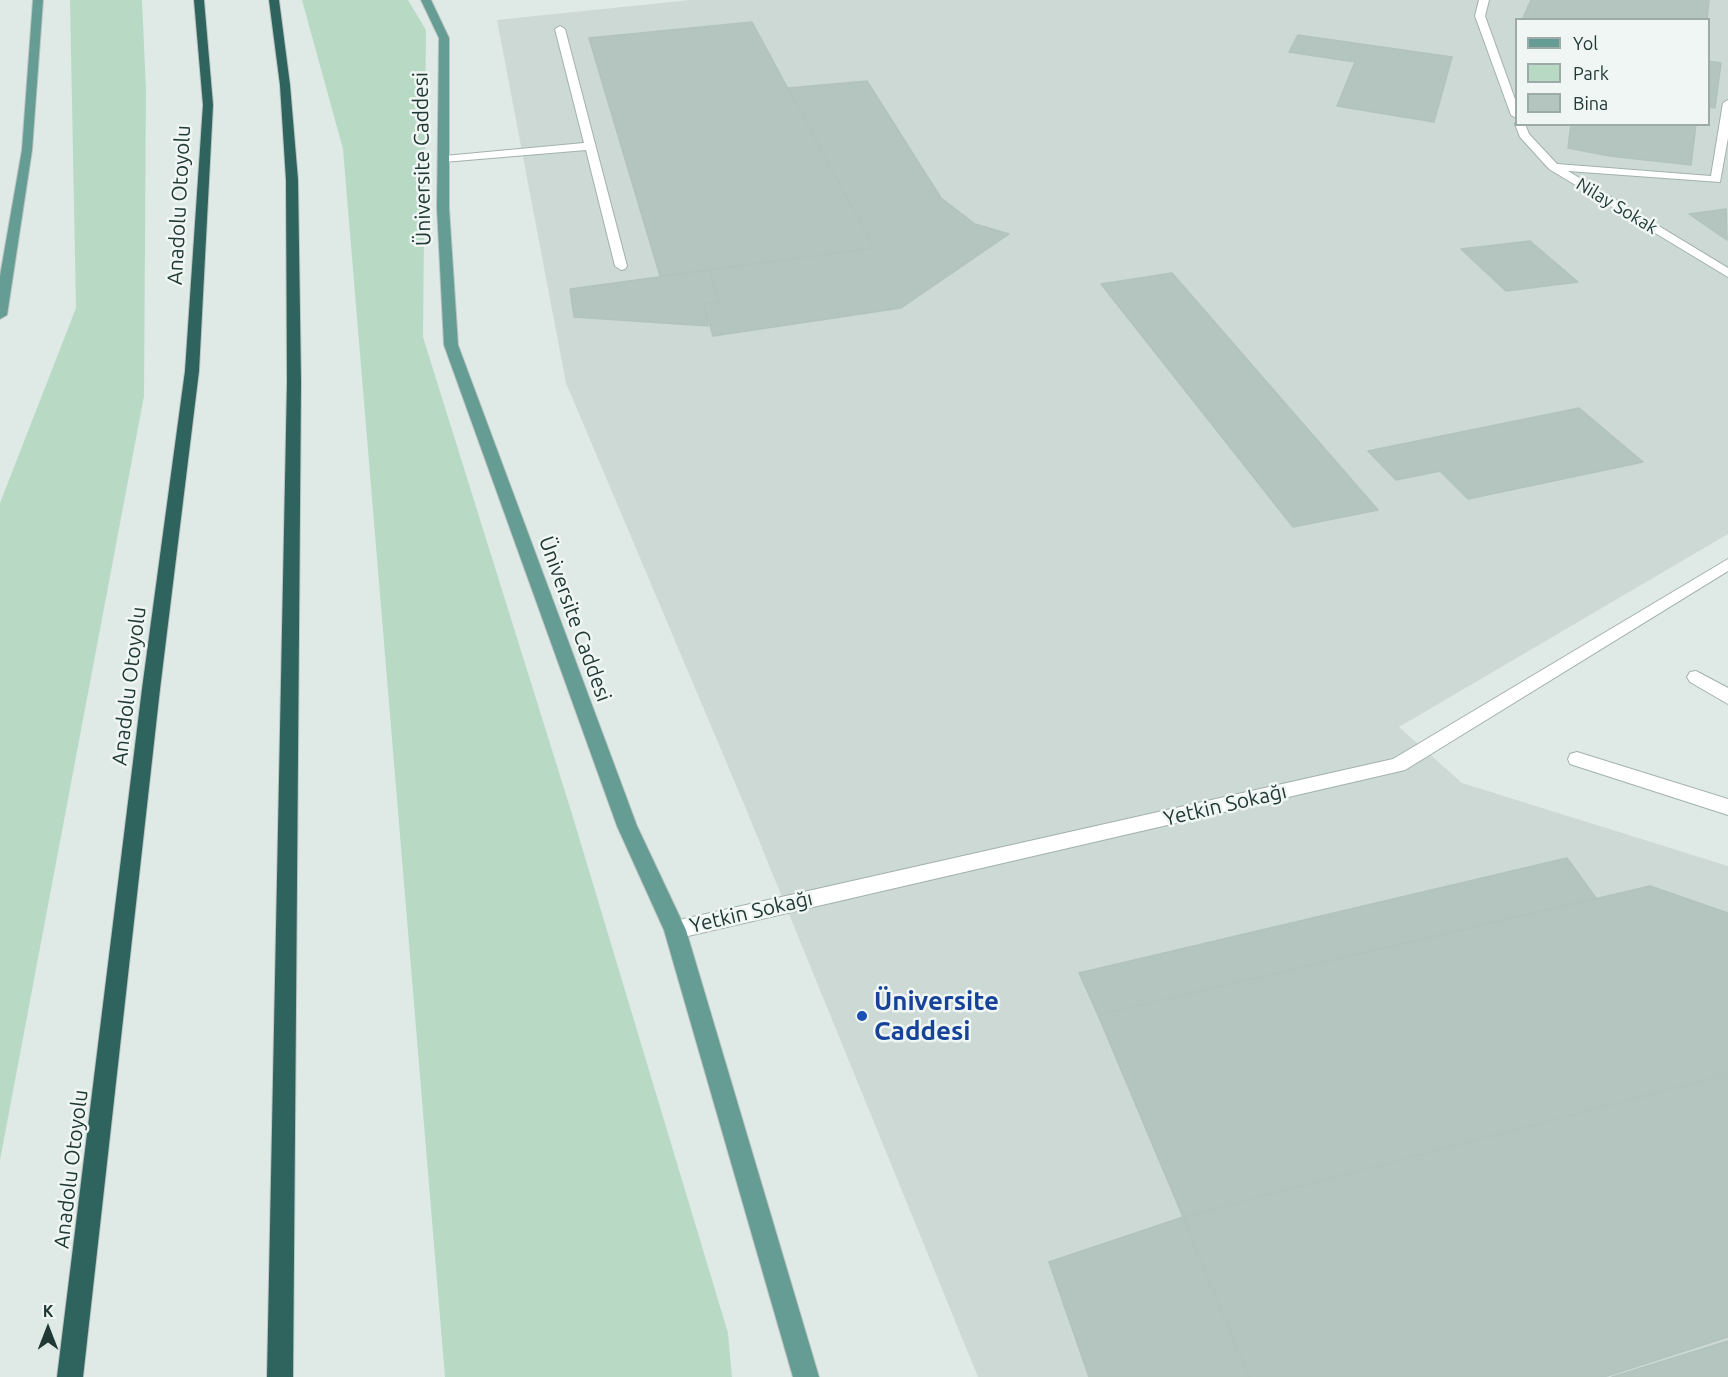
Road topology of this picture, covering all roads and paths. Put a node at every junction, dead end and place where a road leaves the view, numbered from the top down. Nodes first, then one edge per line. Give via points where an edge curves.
1 (38, 0) edge
2 (199, 0) edge
3 (274, 0) edge
4 (426, 0) edge
5 (1484, 0) edge
6 (560, 29) dead end
7 (1728, 104) edge
8 (1515, 112) edge
9 (1521, 126) edge
10 (590, 146) junction
11 (444, 159) junction
12 (1553, 167) junction
13 (621, 266) dead end
14 (1728, 273) edge
15 (0, 315) edge
16 (1728, 564) edge
17 (1696, 677) dead end
18 (1728, 697) edge
19 (1577, 759) dead end
20 (1728, 807) edge
21 (675, 930) junction
22 (70, 1377) edge
23 (280, 1377) edge
24 (806, 1377) edge

1 - 15 main road via 27,150
2 - 22 highway, Anadolu Otoyolu via 208,105 192,371
3 - 23 highway via 292,180 294,382
4 - 11 main road, Üniversite Caddesi via 444,38
5 - 8 street via 1480,16
6 - 10 street
7 - 12 street via 1716,180
9 - 12 street, Nilay Sokak
10 - 11 street
10 - 13 street
11 - 21 main road, Üniversite Caddesi via 451,345 627,826
12 - 14 street, Nilay Sokak
16 - 21 street, Yetkin Sokağı via 1398,765
17 - 18 street
19 - 20 street
21 - 24 main road, Üniversite Caddesi

